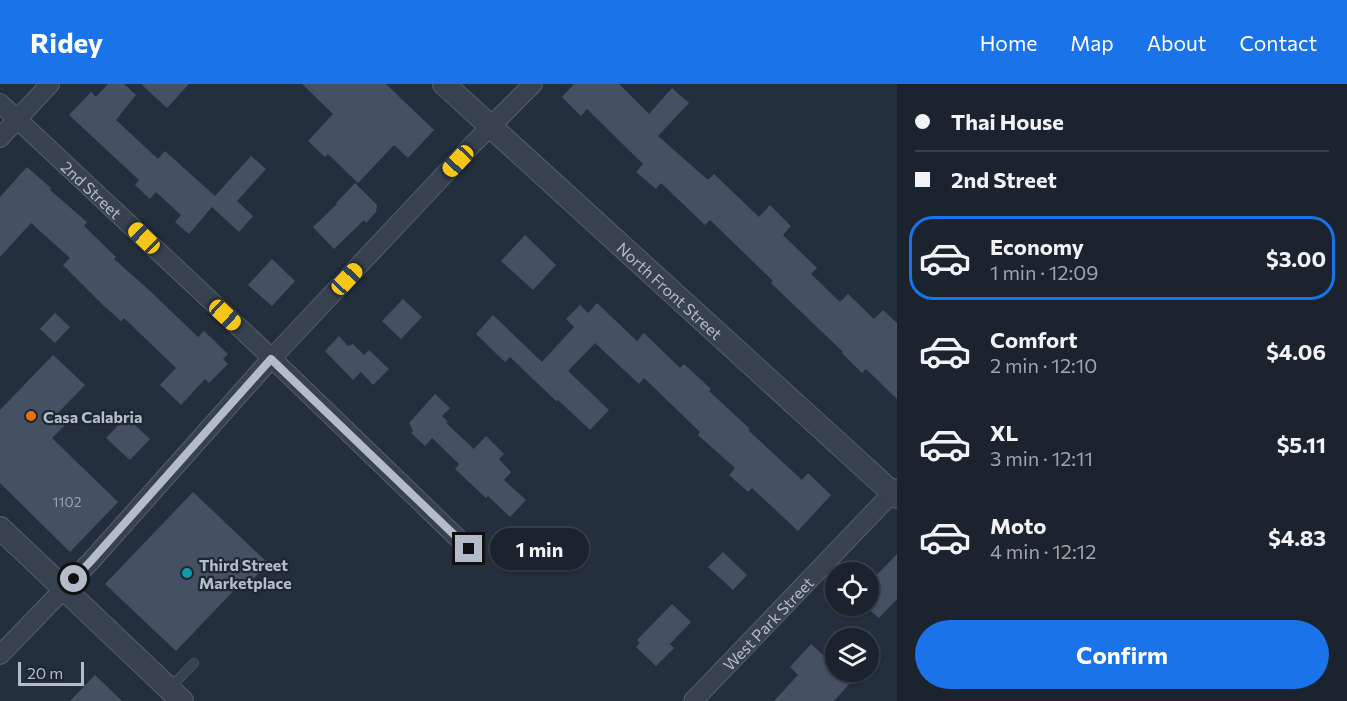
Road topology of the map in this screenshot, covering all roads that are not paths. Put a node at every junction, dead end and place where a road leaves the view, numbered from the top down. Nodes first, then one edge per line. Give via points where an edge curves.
1 (50, 84) edge
2 (444, 84) edge
3 (533, 84) edge
4 (0, 103) edge
5 (17, 118) junction
6 (490, 127) junction
7 (0, 138) edge
8 (271, 359) junction
9 (895, 493) edge
10 (0, 528) edge
11 (469, 549) dead end
12 (63, 589) junction
13 (3, 648) edge
14 (194, 663) dead end
15 (176, 695) edge
16 (693, 701) edge

1 - 5 street
2 - 6 street, North Front Street
3 - 6 street
4 - 5 street, 2nd Street
5 - 7 street
5 - 8 street, 2nd Street
6 - 8 street
6 - 9 street, North Front Street
8 - 11 street, 2nd Street
8 - 12 street
9 - 16 street, West Park Street
10 - 12 street
12 - 13 street
12 - 15 street
14 - 15 lane

